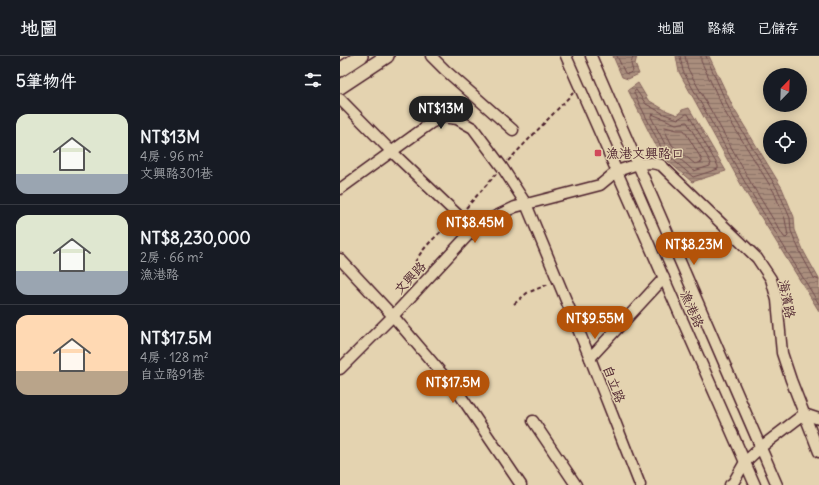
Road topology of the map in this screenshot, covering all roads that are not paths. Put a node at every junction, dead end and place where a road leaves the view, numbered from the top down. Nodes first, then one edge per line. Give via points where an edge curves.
1 (361, 56) edge
2 (387, 56) edge
3 (431, 56) edge
4 (566, 56) edge
5 (591, 56) edge
6 (340, 70) edge
7 (340, 87) edge
8 (340, 99) edge
9 (513, 130) dead end
10 (392, 151) junction
11 (638, 164) junction
12 (617, 171) junction
13 (340, 189) edge
14 (526, 204) junction
15 (459, 216) road end
16 (340, 258) edge
17 (664, 278) junction
18 (393, 316) junction
19 (590, 358) junction
20 (340, 369) edge
21 (804, 414) junction
22 (819, 419) edge
23 (533, 421) dead end
24 (760, 447) junction
25 (819, 452) edge
26 (745, 462) junction
27 (521, 485) edge
28 (576, 485) edge
29 (640, 485) edge
30 (730, 485) edge
31 (755, 485) edge
32 (777, 485) edge

1 - 6 main road
2 - 7 main road
3 - 9 street
4 - 12 street, 漁港路
5 - 11 street, 漁港路
8 - 10 street
10 - 13 street, 自立路
10 - 14 street, 自立路 via 431,123 443,117 457,118 472,128
10 - 15 street
11 - 12 street, 文興路
11 - 21 street, 海濱路 via 661,165 757,258 771,279 777,300 782,352
11 - 24 street, 漁港路
12 - 14 street, 文興路 via 600,185
12 - 17 street, 漁港路
14 - 18 street, 文興路 via 502,212 471,232
14 - 19 street, 自立路
16 - 18 street
17 - 19 street
17 - 26 street, 漁港路
18 - 20 street, 文興路
18 - 27 street via 460,395
19 - 29 street, 自立路
21 - 22 street
21 - 24 street
21 - 25 street, 海濱路
23 - 28 street
24 - 26 street
24 - 32 street, 漁港路
26 - 30 street
26 - 31 street, 漁港路

